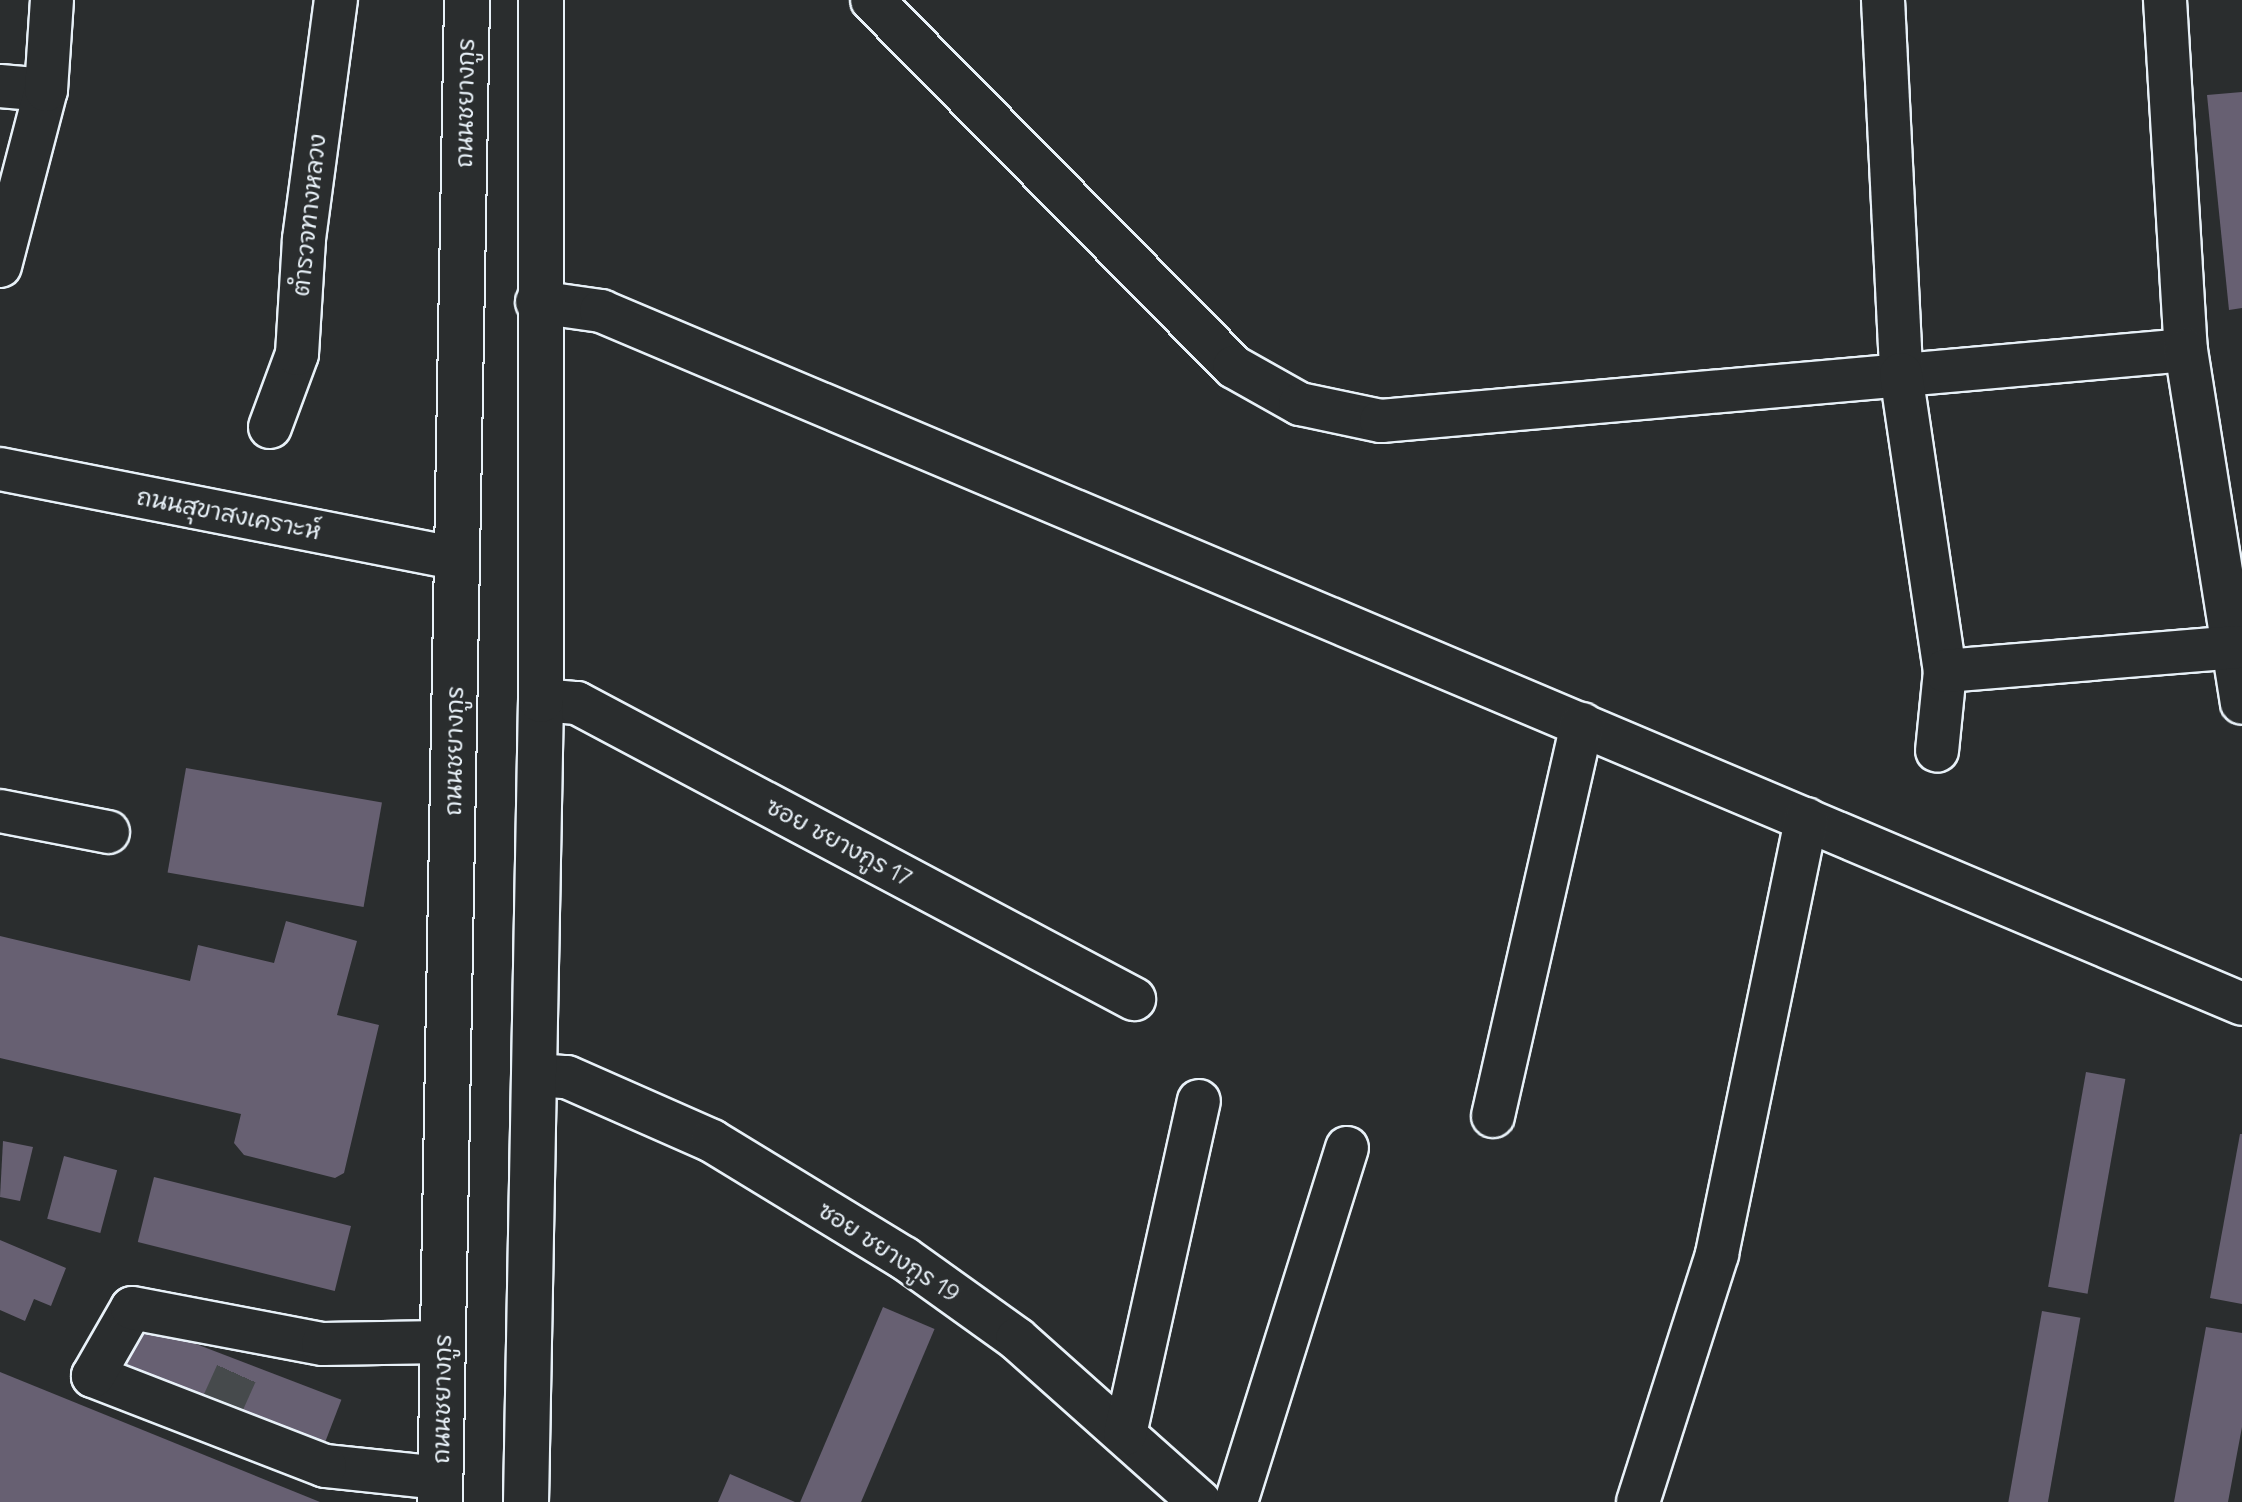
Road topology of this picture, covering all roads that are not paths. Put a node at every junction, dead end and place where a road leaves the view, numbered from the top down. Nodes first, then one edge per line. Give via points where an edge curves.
1 (52, 0) edge
2 (336, 0) edge
3 (467, 0) edge
4 (541, 0) edge
5 (872, 0) edge
6 (1883, 0) edge
7 (2165, 0) edge
8 (0, 86) edge
9 (46, 90) junction
10 (0, 266) edge
11 (537, 302) junction
12 (2186, 350) junction
13 (1901, 374) junction
14 (270, 427) dead end
15 (0, 469) edge
16 (457, 559) junction
17 (2237, 647) junction
18 (1945, 671) junction
19 (541, 700) junction
20 (2242, 703) edge
21 (1582, 724) junction
22 (1937, 751) dead end
23 (0, 811) edge
24 (1806, 819) junction
25 (108, 832) dead end
26 (1134, 999) dead end
27 (2242, 1004) edge
28 (535, 1075) junction
29 (1199, 1101) dead end
30 (1493, 1116) dead end
31 (1347, 1148) dead end
32 (442, 1342) junction
33 (1125, 1434) junction
34 (440, 1490) edge
35 (526, 1502) edge
36 (1200, 1502) edge
37 (1236, 1502) edge
38 (1638, 1502) edge

1 - 9 street
2 - 14 street, ตำรวจทางหลวง via 304,239 297,354
3 - 16 main road, ถนนชยางกูร
4 - 11 main road
5 - 13 street via 1234,367 1300,404 1381,421
6 - 13 street
7 - 12 street
8 - 9 street
9 - 10 street
11 - 19 main road
11 - 21 street via 601,311
12 - 13 street
12 - 17 street
13 - 18 street
15 - 16 street, ถนนสุขาสงเคราะห์
16 - 32 main road, ถนนชยางกูร
17 - 18 street
17 - 20 street
18 - 22 street
19 - 26 street, ซอย ชยางกูร 17 via 577,703
19 - 28 main road
21 - 24 street
21 - 30 street
23 - 25 street
24 - 27 street
24 - 38 street via 1717,1254
28 - 33 street, ซอย ชยางกูร 19 via 567,1077 712,1141 904,1258 1017,1339
28 - 35 main road
29 - 33 street
31 - 37 street
32 - 34 main road, ถนนชยางกูร
32 - 34 street via 248,1347 132,1308 93,1376 216,1418 325,1466
33 - 36 street, ซอย ชยางกูร 19

